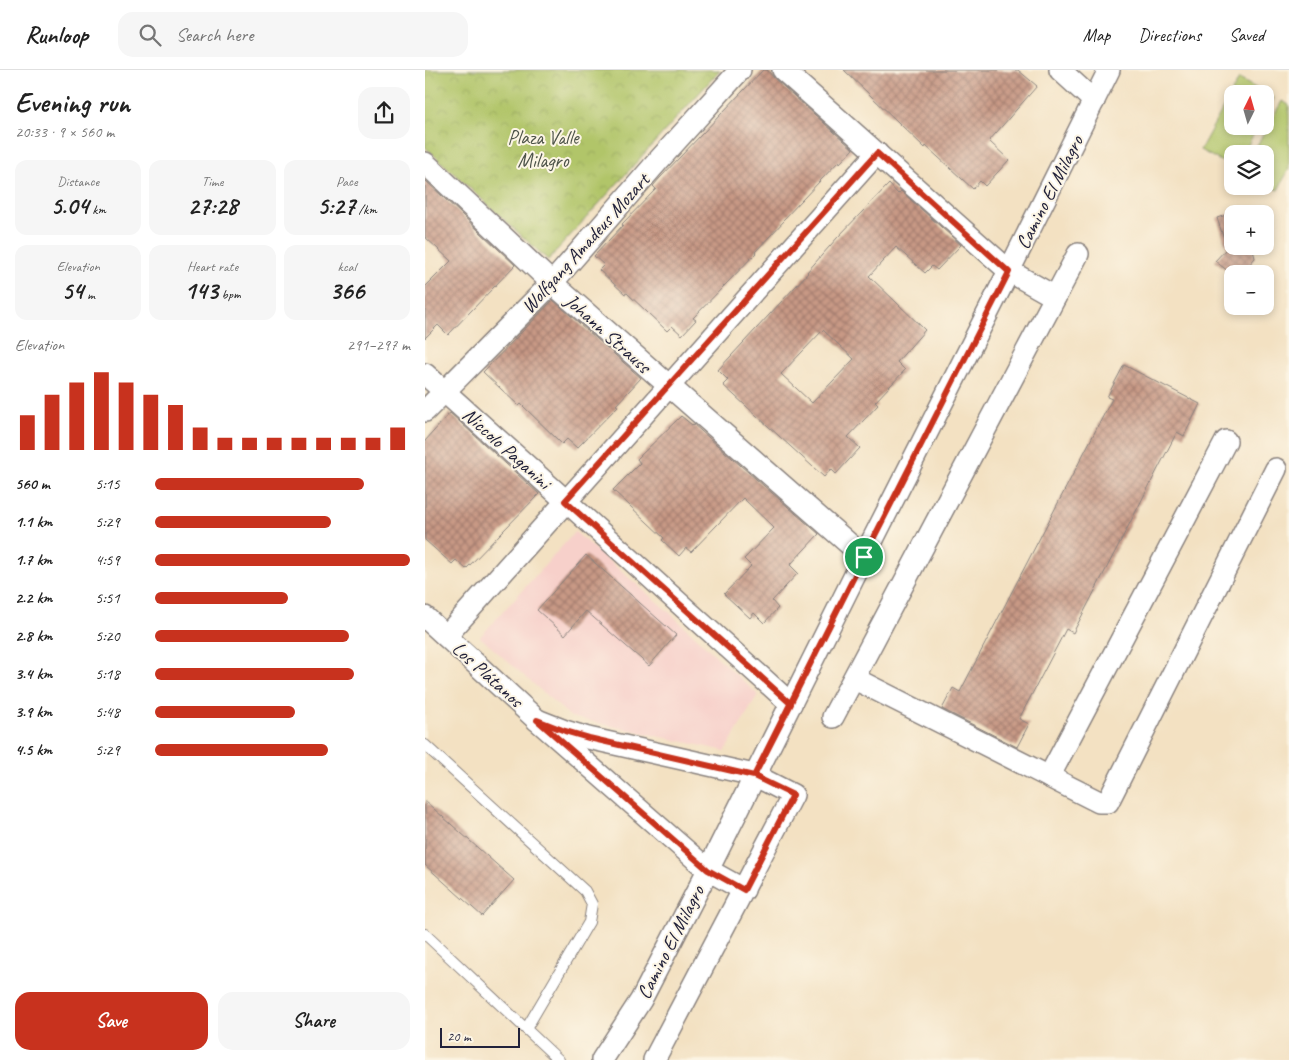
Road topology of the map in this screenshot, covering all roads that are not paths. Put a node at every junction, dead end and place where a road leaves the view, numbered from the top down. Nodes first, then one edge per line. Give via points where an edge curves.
1 (740, 70) edge
2 (783, 70) edge
3 (1060, 70) edge
4 (1109, 70) edge
5 (1094, 101) junction
6 (877, 153) junction
7 (425, 163) edge
8 (1078, 254) dead end
9 (1009, 272) junction
10 (552, 283) junction
11 (1055, 297) junction
12 (425, 374) edge
13 (668, 386) junction
14 (444, 391) junction
15 (425, 412) edge
16 (1226, 441) dead end
17 (1276, 469) dead end
18 (565, 501) junction
19 (864, 557) junction
20 (425, 617) edge
21 (446, 636) junction
22 (855, 679) junction
23 (791, 704) junction
24 (833, 717) dead end
25 (537, 720) junction
26 (425, 745) edge
27 (754, 776) junction
28 (1049, 777) junction
29 (708, 870) junction
30 (744, 890) junction
31 (425, 934) edge
32 (526, 1029) junction
33 (559, 1060) edge
34 (602, 1060) edge
35 (654, 1060) edge

1 - 10 street, Wolfgang Amadeus Mozart
2 - 6 street
3 - 5 street
4 - 5 street, Camino El Milagro
5 - 9 street, Camino El Milagro
6 - 9 street
6 - 13 street
7 - 10 street, Johann Strauss
8 - 11 street
9 - 11 street
9 - 19 street, Camino El Milagro
10 - 13 street, Johann Strauss
10 - 14 street, Wolfgang Amadeus Mozart
11 - 22 street
12 - 14 street, Niccolo Paganini
13 - 18 street
13 - 19 street, Johann Strauss
14 - 15 street, Wolfgang Amadeus Mozart
14 - 18 street, Niccolo Paganini
16 - 28 street
17 - 28 street via 1108,802 1099,802
18 - 21 street
18 - 23 street, Niccolo Paganini
19 - 23 street, Camino El Milagro
20 - 21 street, Los Plátanos
21 - 25 street, Los Plátanos
22 - 24 street
22 - 28 street
23 - 27 street, Camino El Milagro
25 - 27 street via 589,738
25 - 29 street, Los Plátanos
26 - 32 lane via 585,891 592,904 589,922
27 - 29 street, Camino El Milagro
27 - 30 street via 793,795
29 - 30 street, Los Plátanos
29 - 34 street, Camino El Milagro via 641,1000
30 - 35 street
31 - 32 lane
32 - 33 lane

